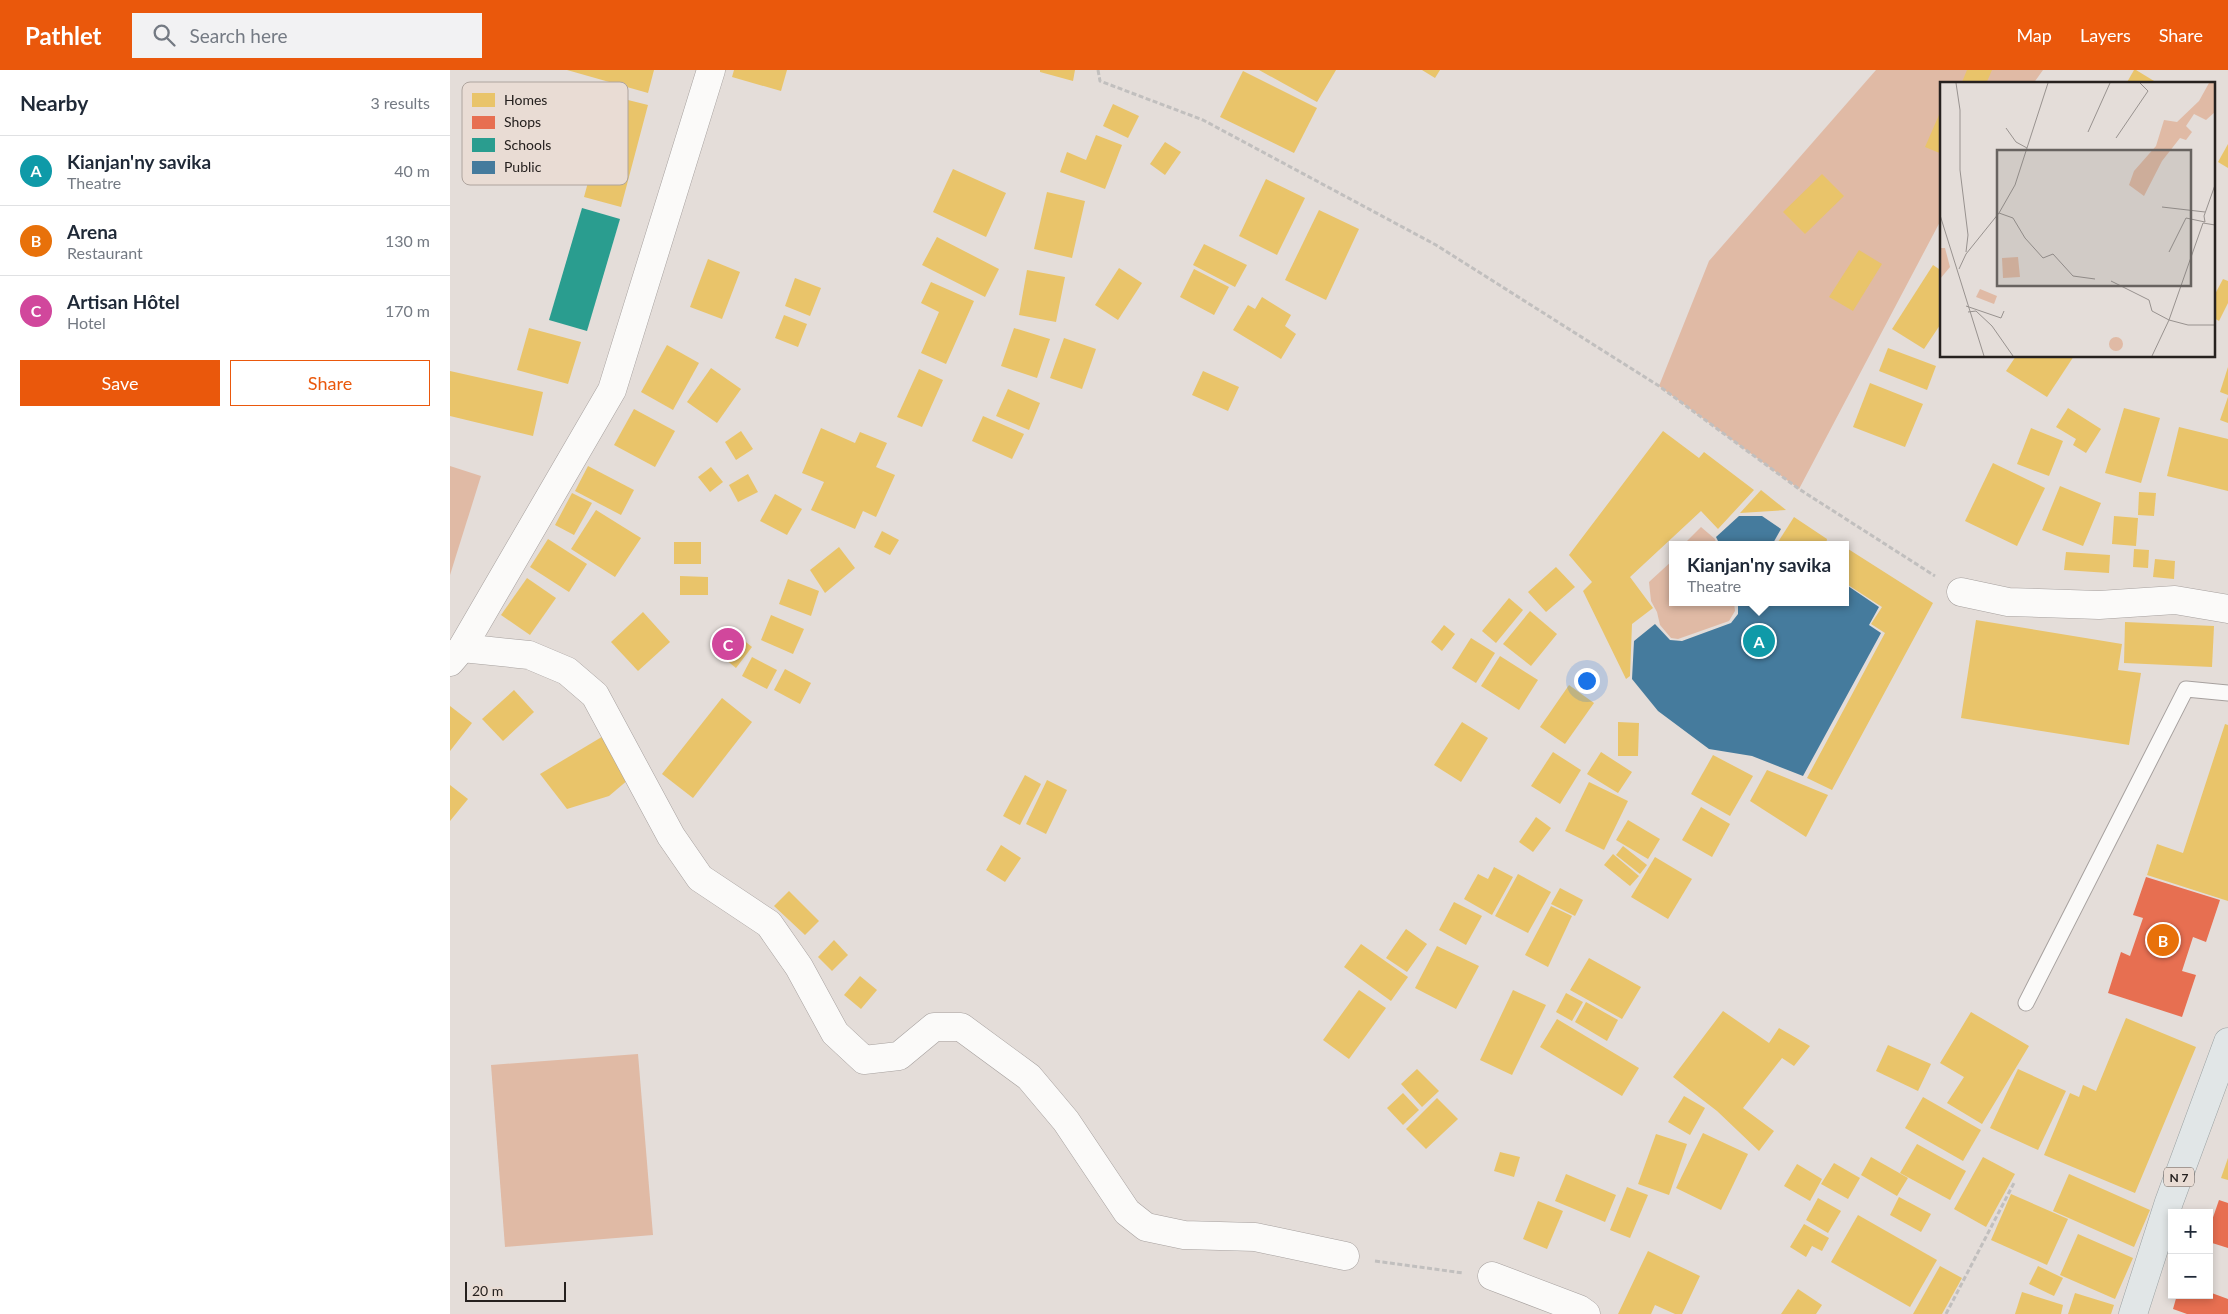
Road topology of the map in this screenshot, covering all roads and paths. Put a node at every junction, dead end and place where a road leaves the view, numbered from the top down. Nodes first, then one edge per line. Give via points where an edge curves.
1 (711, 70) edge
2 (1098, 70) edge
3 (1961, 592) joint
4 (2228, 609) edge
5 (456, 655) edge
6 (2228, 693) edge
7 (2026, 1003) dead end
8 (2228, 1042) edge
9 (2016, 1181) dead end
10 (1345, 1256) joint
11 (1492, 1276) joint
12 (1586, 1314) edge
13 (1946, 1314) edge
14 (2133, 1314) edge

1 - 5 street via 612,390
2 - 3 path via 1100,81 1203,120 1436,245 1659,386 1799,489
3 - 4 street via 2008,602 2099,605 2175,600
5 - 10 street via 529,655 567,671 595,695 671,836 700,878 769,924 799,967 835,1033 864,1060 899,1056 934,1027 961,1027 1029,1077 1066,1121 1127,1212 1146,1227 1184,1235 1254,1237
6 - 7 lane via 2186,689
8 - 14 main road, N 7 via 2169,1202
9 - 13 path
10 - 11 path
11 - 12 street

